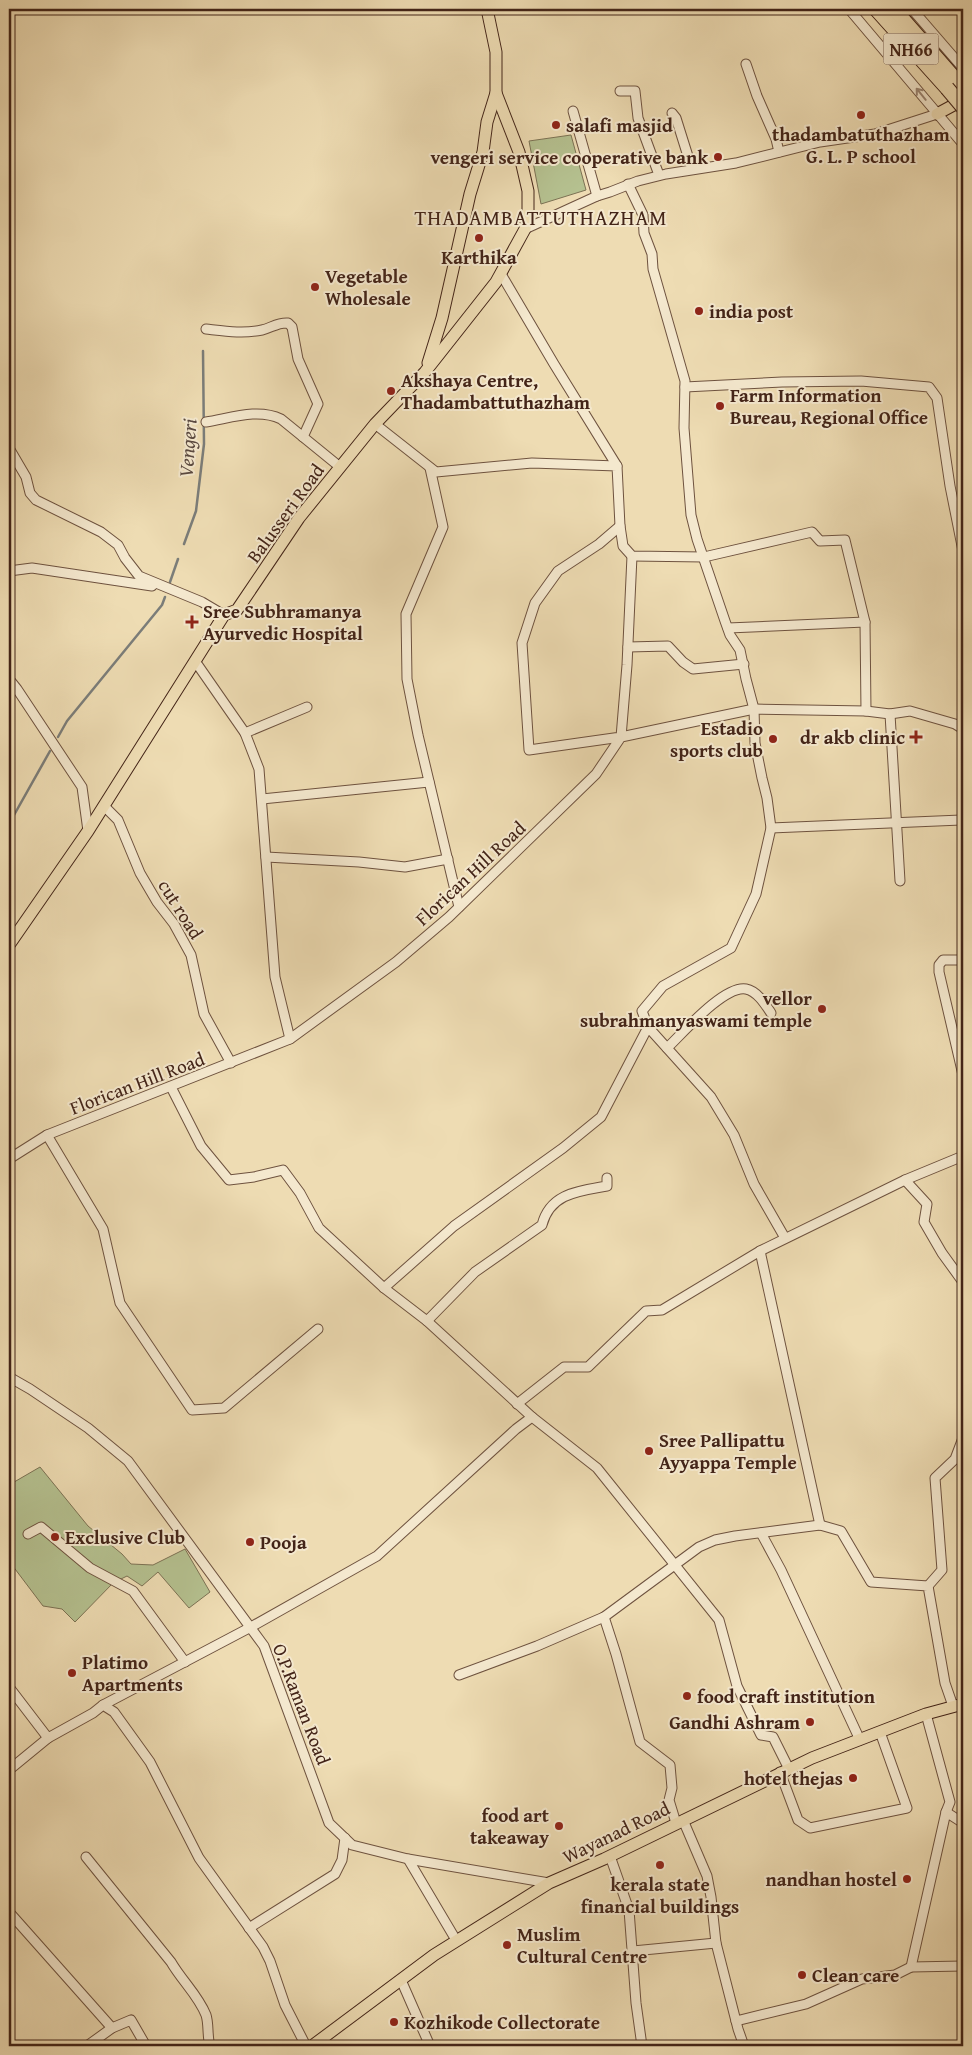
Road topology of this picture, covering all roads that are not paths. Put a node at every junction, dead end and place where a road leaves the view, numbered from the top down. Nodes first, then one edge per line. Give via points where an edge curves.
1 (487, 9) edge
2 (849, 9) edge
3 (876, 9) edge
4 (894, 9) edge
5 (912, 9) edge
6 (746, 64) dead end
7 (963, 68) edge
8 (957, 86) edge
9 (620, 91) dead end
10 (496, 93) junction
11 (963, 100) edge
12 (963, 107) edge
13 (573, 111) dead end
14 (672, 113) dead end
15 (937, 114) junction
16 (963, 144) edge
17 (779, 152) junction
18 (692, 169) junction
19 (659, 175) junction
20 (628, 184) junction
21 (596, 196) junction
22 (525, 230) junction
23 (501, 274) junction
24 (206, 329) dead end
25 (425, 372) junction
26 (685, 387) junction
27 (206, 422) dead end
28 (375, 424) junction
29 (304, 437) junction
30 (9, 448) edge
31 (617, 466) junction
32 (340, 467) junction
33 (430, 468) junction
34 (620, 526) junction
35 (963, 552) edge
36 (632, 556) junction
37 (704, 557) junction
38 (9, 571) edge
39 (166, 589) junction
40 (224, 616) junction
41 (865, 622) junction
42 (728, 628) junction
43 (628, 647) junction
44 (195, 661) junction
45 (744, 664) junction
46 (9, 679) edge
47 (307, 707) dead end
48 (754, 709) junction
49 (866, 711) junction
50 (890, 714) junction
51 (963, 728) edge
52 (245, 733) junction
53 (622, 737) junction
54 (429, 782) junction
55 (262, 799) junction
56 (104, 806) junction
57 (961, 820) dead end
58 (896, 822) junction
59 (771, 828) junction
60 (88, 831) junction
61 (266, 857) junction
62 (448, 859) junction
63 (900, 881) dead end
64 (459, 907) junction
65 (9, 945) edge
66 (963, 960) edge
67 (771, 1012) dead end
68 (648, 1027) junction
69 (290, 1039) junction
70 (667, 1048) junction
71 (231, 1063) junction
72 (963, 1075) edge
73 (171, 1086) junction
74 (47, 1134) junction
75 (963, 1156) edge
76 (9, 1159) edge
77 (607, 1178) dead end
78 (906, 1180) junction
79 (786, 1238) junction
80 (760, 1251) junction
81 (963, 1282) edge
82 (384, 1288) junction
83 (427, 1321) junction
84 (318, 1329) dead end
85 (9, 1377) edge
86 (517, 1404) junction
87 (532, 1418) junction
88 (963, 1438) edge
89 (959, 1459) edge
90 (820, 1525) junction
91 (761, 1533) junction
92 (28, 1534) dead end
93 (675, 1566) junction
94 (928, 1586) junction
95 (604, 1617) junction
96 (251, 1627) junction
97 (185, 1662) junction
98 (459, 1675) dead end
99 (9, 1687) edge
100 (103, 1705) junction
101 (958, 1705) edge
102 (926, 1714) junction
103 (880, 1732) junction
104 (48, 1738) junction
105 (860, 1740) junction
106 (9, 1770) edge
107 (784, 1771) junction
108 (946, 1812) junction
109 (680, 1822) junction
110 (963, 1823) edge
111 (345, 1838) junction
112 (610, 1856) junction
113 (86, 1857) dead end
114 (408, 1859) junction
115 (549, 1883) junction
116 (9, 1912) edge
117 (249, 1928) junction
118 (456, 1940) junction
119 (716, 1943) junction
120 (633, 1951) junction
121 (963, 1966) edge
122 (911, 1967) junction
123 (401, 1980) junction
124 (736, 2021) junction
125 (112, 2028) junction
126 (87, 2046) edge
127 (146, 2046) edge
128 (210, 2046) edge
129 (306, 2046) edge
130 (312, 2046) edge
131 (430, 2046) edge
132 (642, 2046) edge
133 (744, 2046) edge

1 - 10 main road via 496,52
15 -> 2 street
3 - 8 highway, NH66
4 - 8 highway, NH66
5 - 7 street
6 - 17 street
8 - 12 highway, NH66, bridge
9 - 19 street via 635,91 638,118
10 - 22 main road, Balusseri Road via 519,152 528,191
10 - 25 main road via 442,318
11 - 15 main road
13 - 21 street
14 - 18 street
15 - 16 street
15 - 17 street via 875,134
17 - 18 street via 736,163
18 - 19 street
19 - 20 street
20 - 21 street
20 - 26 street via 643,215 644,233
21 - 22 street
22 - 23 main road, Balusseri Road
23 - 25 main road, Balusseri Road
23 - 31 street
24 - 29 street via 247,332 263,330 281,322 292,327 301,368 318,404
25 - 28 main road, Balusseri Road
26 - 35 street via 861,381 929,387 937,398
26 - 37 street via 684,428 691,514
27 - 29 street via 272,414
28 - 32 main road, Balusseri Road
28 - 33 street
29 - 32 street
30 - 39 street via 36,500 100,532 118,545 139,576
31 - 33 street via 532,463 436,472
31 - 34 street
32 - 40 main road, Balusseri Road via 299,518 237,610
33 - 54 street via 443,528 406,614 407,680
34 - 36 street via 623,546
34 - 53 street via 599,544 558,570 535,603 522,643 529,750
36 - 37 street
36 - 43 street
37 - 41 street via 812,532 820,541 845,540
37 - 42 street
38 - 39 street via 32,568
39 - 40 street via 202,602
40 - 44 main road, Balusseri Road
41 - 42 street
41 - 49 street
42 - 45 street
43 - 45 street via 668,646 693,669
43 - 53 street
44 - 52 street
44 - 56 main road, Balusseri Road
45 - 48 street
46 - 60 street via 82,787
47 - 52 street
48 - 49 street
48 - 53 street
48 - 59 street via 755,742
49 - 50 street
50 - 51 street via 910,711
50 - 58 street
52 - 55 street via 259,768
53 - 64 street, Florican Hill Road via 596,774
54 - 55 street
54 - 62 street
55 - 61 street
56 - 60 main road, Balusseri Road
56 - 71 street, cut road via 118,820 140,873 191,955 204,1014
57 - 58 street
58 - 59 street
58 - 63 street
59 - 68 street via 756,894 731,948 663,986 642,1010
60 - 65 main road, Balusseri Road
61 - 62 street via 405,867
61 - 69 street via 275,976
62 - 64 street
64 - 69 street, Florican Hill Road via 396,962
66 - 72 street via 943,960 939,965
67 - 70 street via 756,994 746,989 733,990
68 - 70 street
68 - 82 street via 601,1117 454,1226
69 - 71 street, Florican Hill Road
70 - 79 street via 712,1097 734,1135 754,1184
71 - 73 street, Florican Hill Road
73 - 74 street, Florican Hill Road
73 - 82 street via 201,1146 229,1180 283,1170 319,1228
74 - 76 street, Florican Hill Road
74 - 84 street via 103,1229 120,1303 192,1410 224,1408
75 - 78 street
77 - 83 street via 607,1186 570,1192 545,1212 542,1225 475,1272
78 - 79 street
78 - 81 street via 927,1204 924,1222
79 - 80 street
80 - 86 street via 662,1310 646,1311 588,1367 564,1367
80 - 90 street
82 - 83 street
83 - 86 street
85 - 96 street, O.P.Raman Road via 88,1428 128,1461
86 - 87 street
87 - 93 street via 597,1468
87 - 96 street via 377,1556
88 - 89 street
89 - 94 street via 935,1478 942,1570
90 - 91 street
90 - 94 street via 842,1531 871,1582
91 - 93 street via 715,1540 698,1547
91 - 105 street
92 - 97 street via 41,1527 90,1568 133,1592
93 - 95 street
93 - 107 street via 719,1620 737,1686 761,1735 773,1737
94 - 101 street via 945,1683
95 - 98 street
95 - 109 street via 640,1742 670,1765 672,1788 669,1800
96 - 97 street
96 - 111 street, O.P.Raman Road via 264,1646 329,1823
97 - 100 street
99 - 104 street
100 - 104 street
100 - 117 street via 114,1712 150,1762 191,1845
101 - 102 main road, Wayanad Road
102 - 103 main road, Wayanad Road
102 - 108 street via 950,1802
103 - 105 main road, Wayanad Road
103 - 107 street via 907,1808 810,1828 798,1820
104 - 106 street
105 - 107 main road, Wayanad Road
107 - 109 main road, Wayanad Road
108 - 110 street
108 - 122 street
109 - 112 main road, Wayanad Road
109 - 119 street via 707,1876
111 - 114 street, O.P.Raman Road via 352,1845
111 - 117 street via 342,1860 335,1874
112 - 115 main road, Wayanad Road
112 - 120 street via 629,1910
113 - 128 street via 196,1995 207,2017
114 - 115 street, O.P.Raman Road
114 - 118 street
115 - 118 main road, Wayanad Road
116 - 125 street
117 - 129 street via 267,1954 285,2004
118 - 123 main road, Wayanad Road
119 - 120 street
119 - 124 street
120 - 132 street
121 - 122 street
122 - 124 street via 895,1975 862,1979 806,2004
123 - 130 main road, Wayanad Road
123 - 131 street
124 - 133 street
125 - 126 street
125 - 127 street via 131,2020

